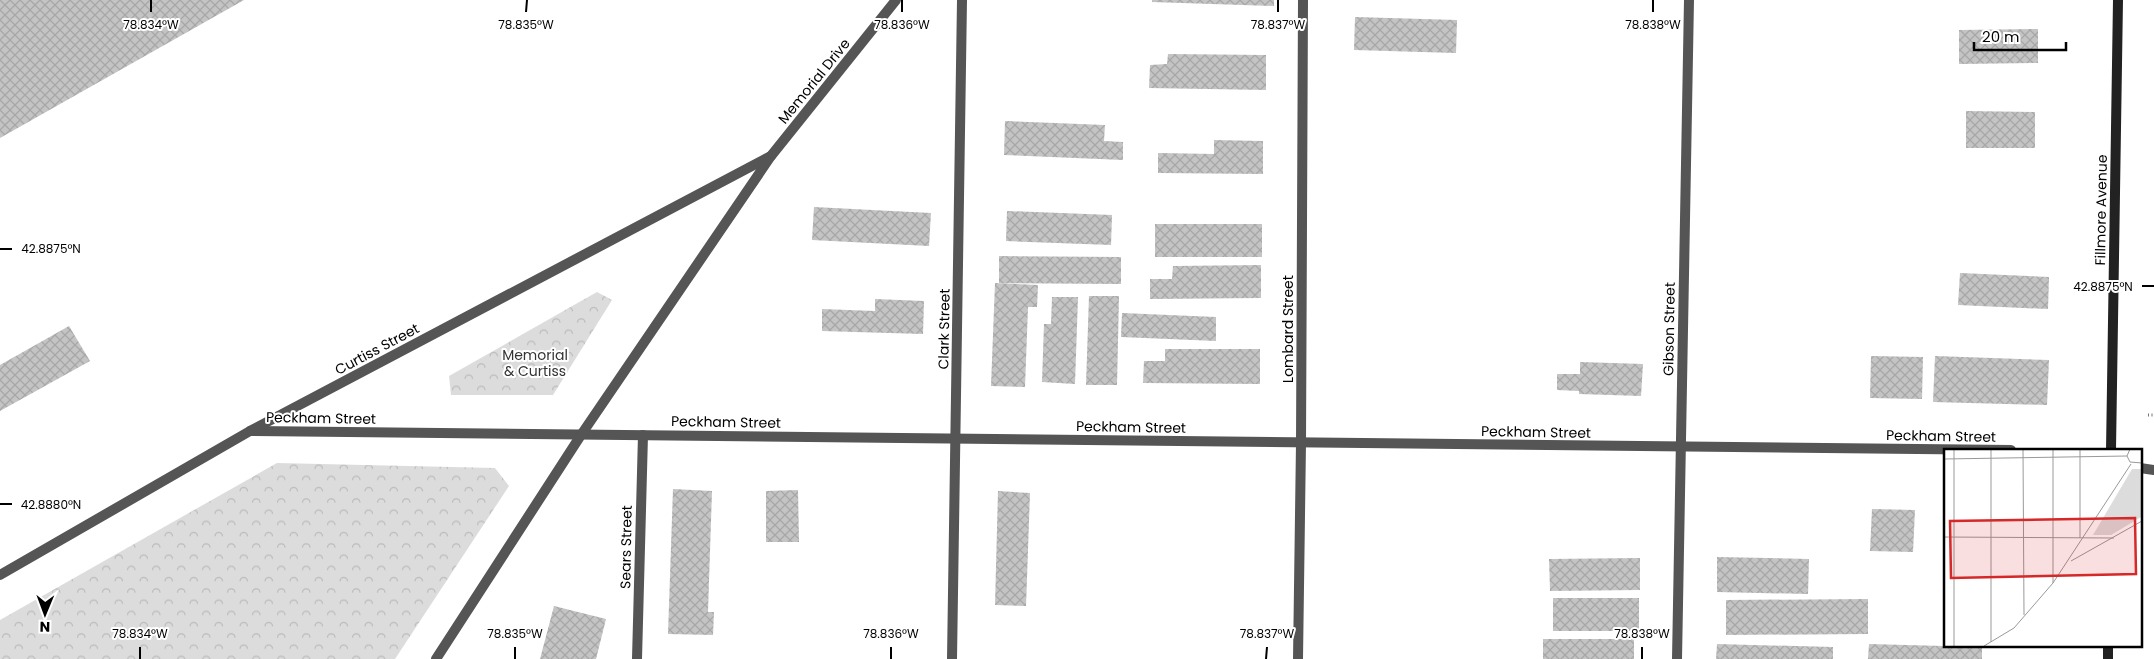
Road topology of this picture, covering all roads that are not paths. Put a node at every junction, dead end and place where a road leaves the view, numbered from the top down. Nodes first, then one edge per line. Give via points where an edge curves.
1 (896, 0) edge
2 (962, 0) edge
3 (1303, 0) edge
4 (1690, 0) edge
5 (2118, 0) edge
6 (771, 156) junction
7 (250, 431) junction
8 (581, 435) junction
9 (643, 435) junction
10 (956, 439) junction
11 (1301, 443) junction
12 (1680, 447) junction
13 (1944, 449) edge
14 (2111, 449) edge
15 (0, 575) edge
16 (2108, 646) edge
17 (436, 659) edge
18 (637, 659) edge
19 (952, 659) edge
20 (1298, 659) edge
21 (1677, 659) edge
22 (2108, 659) edge

1 - 6 street, Memorial Drive
2 - 10 street, Clark Street
3 - 11 street, Lombard Street
4 - 12 street, Gibson Street
5 - 14 street, Fillmore Avenue
6 - 7 street, Curtiss Street
6 - 8 street, Memorial Drive
7 - 8 street, Peckham Street
7 - 15 street, Curtiss Street
8 - 9 street, Peckham Street
8 - 17 street, Memorial Drive
9 - 10 street, Peckham Street
9 - 18 street, Sears Street
10 - 11 street, Peckham Street
10 - 19 street, Clark Street
11 - 12 street, Peckham Street
11 - 20 street, Lombard Street
12 - 13 street, Peckham Street
12 - 21 street, Gibson Street
16 - 22 street

